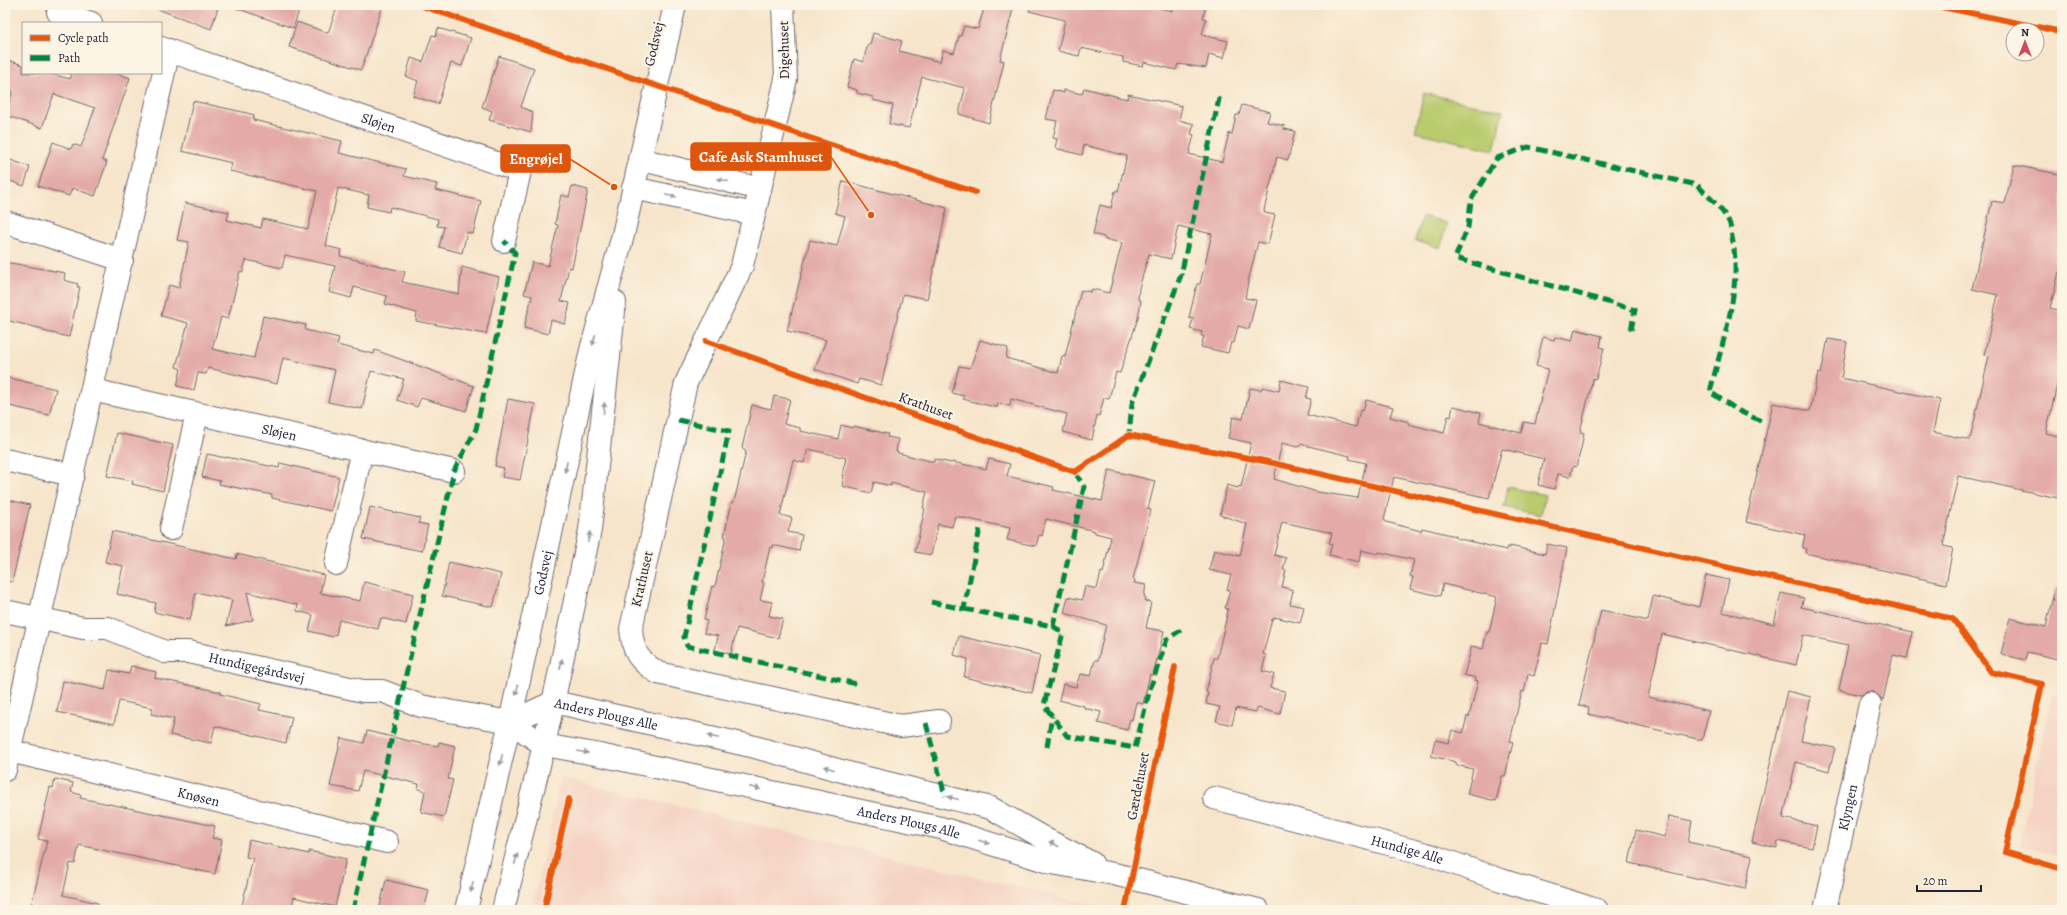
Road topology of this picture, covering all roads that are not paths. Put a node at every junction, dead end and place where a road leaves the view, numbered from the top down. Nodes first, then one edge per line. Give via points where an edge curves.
1 (675, 5) edge
2 (783, 5) edge
3 (58, 13) edge
4 (88, 22) edge
5 (165, 49) edge
6 (162, 64) edge
7 (160, 74) edge
8 (639, 159) junction
9 (633, 188) junction
10 (760, 189) junction
11 (754, 214) junction
12 (5, 222) edge
13 (623, 235) junction
14 (504, 241) dead end
15 (122, 260) junction
16 (706, 340) joint
17 (92, 390) junction
18 (197, 414) junction
19 (362, 450) junction
20 (5, 460) edge
21 (454, 471) dead end
22 (73, 475) junction
23 (171, 529) dead end
24 (336, 564) dead end
25 (5, 611) edge
26 (40, 618) junction
27 (554, 702) junction
28 (1870, 704) dead end
29 (939, 721) dead end
30 (510, 722) junction
31 (544, 745) junction
32 (7, 761) edge
33 (1214, 798) dead end
34 (387, 842) dead end
35 (1114, 874) junction
36 (466, 910) edge
37 (503, 910) edge
38 (1258, 910) edge
39 (1597, 910) edge
40 (1825, 910) edge

1 - 8 street, Godsvej
2 - 10 street, Digehuset via 786,79
3 - 4 street
5 - 6 street, Sløjen
5 - 14 street, Sløjen via 520,171
7 - 15 street, Sløjen
8 - 9 street, Godsvej
10 -> 8 street
9 -> 11 street
9 - 13 street, Godsvej
10 - 11 street, Digehuset
11 - 16 street, Digehuset via 742,266
12 - 15 street
27 -> 13 street, Godsvej via 590,530
13 -> 30 street, Godsvej via 591,350
15 - 17 street, Sløjen
16 - 29 street, Krathuset via 686,383 631,629 632,646 642,663 658,673 902,726
17 - 18 street, Sløjen
17 - 22 street, Sløjen
18 - 19 street, Sløjen
18 - 23 street
19 - 21 street, Sløjen
19 - 24 street
20 - 22 street
22 - 26 street, Sløjen
25 - 26 street, Hundigegårdsvej
26 - 30 street, Hundigegårdsvej via 83,628 108,628 165,652 188,652 363,691 382,691 421,706
26 - 32 street, Knøsen
27 - 30 street, Anders Plougs Alle
27 - 31 street, Godsvej
35 -> 27 street, Anders Plougs Alle via 991,808 751,746
28 - 40 street, Klyngen
30 - 31 street, Anders Plougs Alle
30 -> 36 street, Godsvej
31 -> 35 street, Anders Plougs Alle via 602,755 941,828 1052,863
37 -> 31 street, Godsvej
32 - 34 street, Knøsen
33 - 39 street, Hundige Alle via 1430,855
35 - 38 street, Anders Plougs Alle

